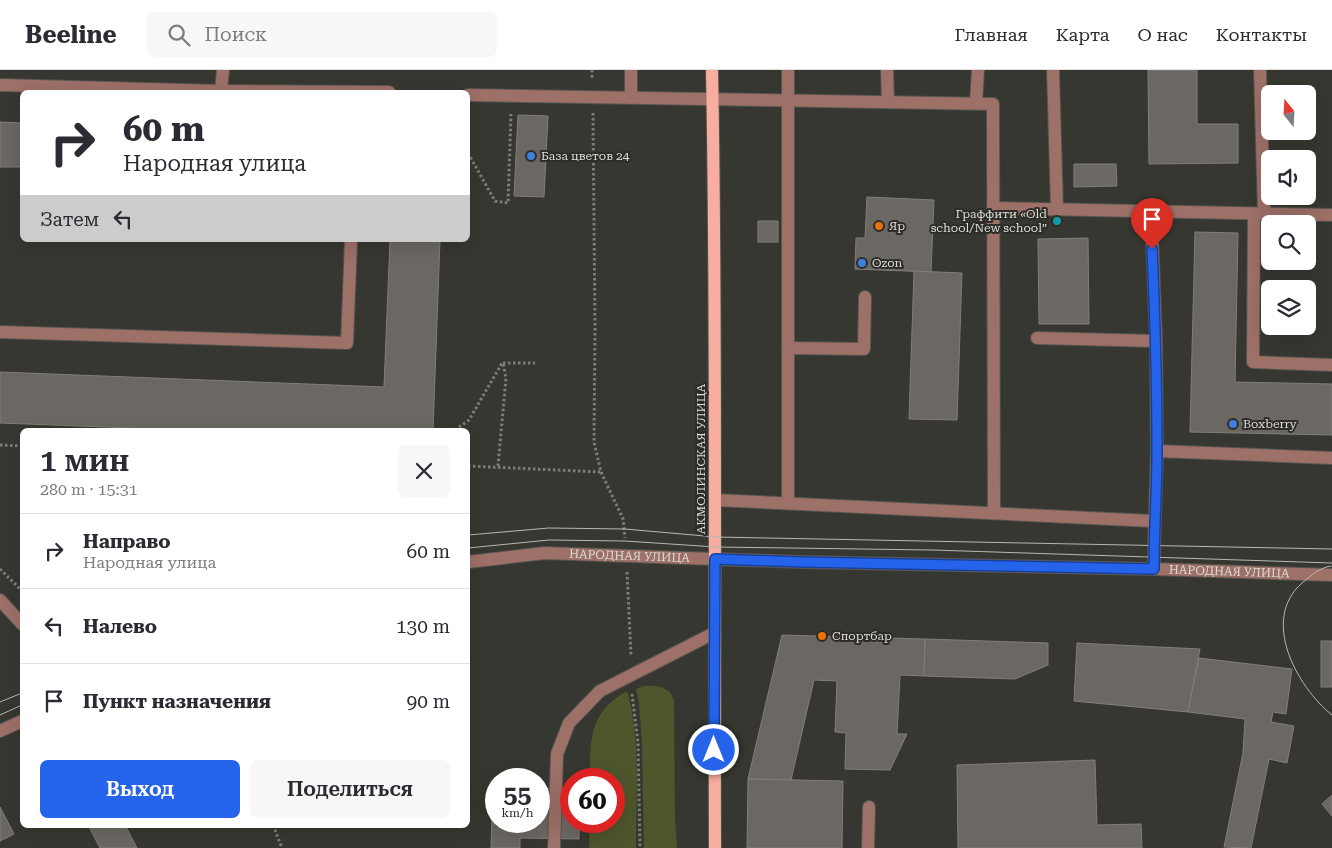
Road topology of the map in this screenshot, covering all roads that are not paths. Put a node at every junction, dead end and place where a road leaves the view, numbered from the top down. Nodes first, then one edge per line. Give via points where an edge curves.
1 (223, 70) edge
2 (631, 70) edge
3 (712, 70) edge
4 (788, 70) edge
5 (887, 70) edge
6 (978, 70) edge
7 (1054, 70) edge
8 (1260, 70) edge
9 (0, 85) edge
10 (184, 90) edge
11 (221, 90) edge
12 (470, 95) edge
13 (631, 98) junction
14 (712, 99) junction
15 (788, 100) junction
16 (888, 102) junction
17 (976, 103) junction
18 (993, 208) junction
19 (1058, 209) junction
20 (1151, 212) junction
21 (1259, 214) junction
22 (1332, 215) edge
23 (351, 242) edge
24 (865, 298) dead end
25 (0, 332) edge
26 (1037, 338) dead end
27 (1156, 342) junction
28 (788, 348) junction
29 (1332, 365) edge
30 (1157, 451) junction
31 (1332, 458) edge
32 (715, 500) junction
33 (788, 503) junction
34 (994, 512) junction
35 (1154, 521) junction
36 (715, 559) junction
37 (470, 562) edge
38 (1154, 569) junction
39 (1332, 575) edge
40 (0, 600) edge
41 (20, 622) edge
42 (714, 632) junction
43 (20, 722) edge
44 (0, 730) edge
45 (869, 807) dead end
46 (554, 848) edge
47 (715, 848) edge
48 (868, 848) edge

1 - 11 street
2 - 13 street
3 - 14 main road, АКМОЛИНСКАЯ УЛИЦА
4 - 15 street
5 - 16 street
6 - 17 street
7 - 19 street
8 - 21 street
9 - 10 street
12 - 13 street
13 - 14 street
14 - 15 street
14 - 32 main road, АКМОЛИНСКАЯ УЛИЦА
15 - 16 street
15 - 28 street
16 - 17 street
17 - 18 street via 993,104
18 - 19 street
18 - 34 street
19 - 20 street
20 - 21 street
20 - 27 street
21 - 22 street
21 - 29 street via 1253,362
23 - 25 street via 347,344
24 - 28 street via 864,349
26 - 27 street
27 - 30 street
28 - 33 street
30 - 31 street
30 - 35 street
32 - 33 street
32 - 36 main road, АКМОЛИНСКАЯ УЛИЦА
33 - 34 street
34 - 35 street
35 - 38 street
36 - 37 street, НАРОДНАЯ УЛИЦА via 545,553
36 - 38 street, НАРОДНАЯ УЛИЦА
36 - 42 main road, АКМОЛИНСКАЯ УЛИЦА
38 - 39 street, НАРОДНАЯ УЛИЦА
40 - 41 street
42 - 46 street via 600,691 569,723 557,754
42 - 47 main road, АКМОЛИНСКАЯ УЛИЦА
43 - 44 street
45 - 48 street

